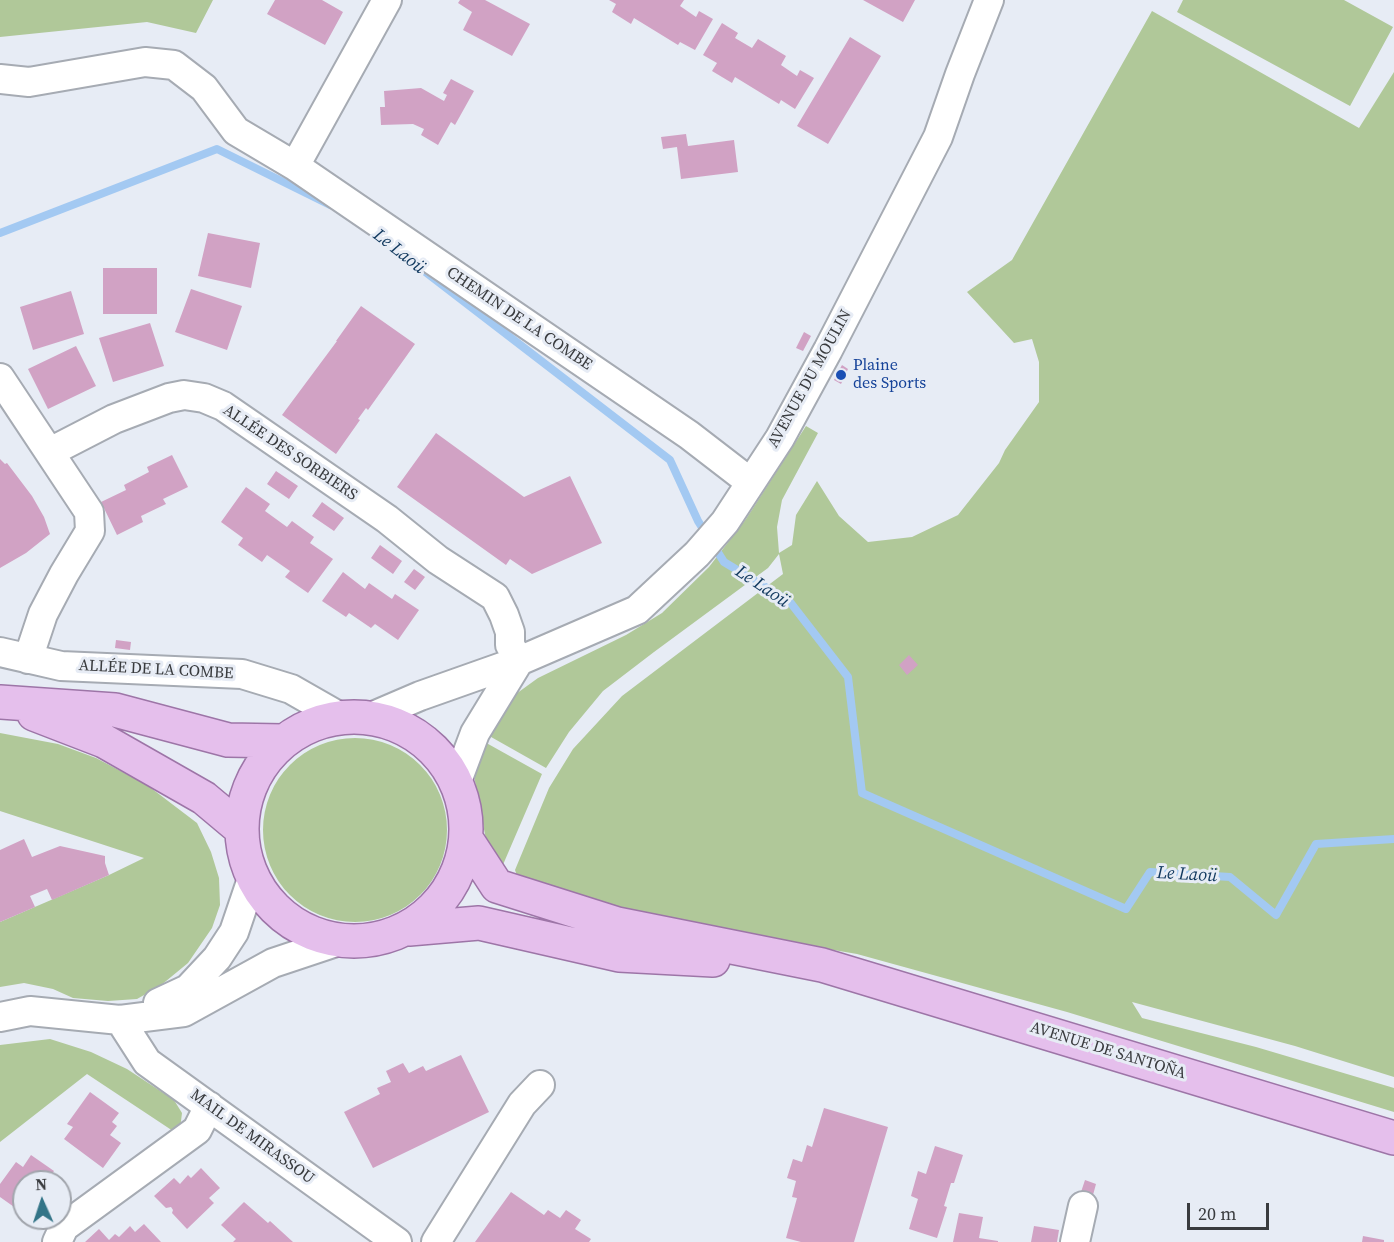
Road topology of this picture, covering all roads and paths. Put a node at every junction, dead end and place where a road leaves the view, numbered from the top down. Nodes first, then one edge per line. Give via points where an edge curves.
1 (387, 0) edge
2 (989, 0) edge
3 (0, 79) edge
4 (295, 166) junction
5 (0, 378) edge
6 (50, 452) junction
7 (750, 482) junction
8 (0, 652) edge
9 (28, 659) junction
10 (519, 661) junction
11 (4, 703) edge
12 (356, 717) junction
13 (284, 741) junction
14 (457, 781) junction
15 (241, 829) junction
16 (467, 840) junction
17 (252, 879) junction
18 (409, 928) junction
19 (339, 941) junction
20 (822, 965) junction
21 (0, 1017) edge
22 (120, 1020) junction
23 (540, 1084) dead end
24 (209, 1106) junction
25 (1394, 1138) edge
26 (1083, 1206) dead end
27 (57, 1242) edge
28 (397, 1242) edge
29 (436, 1242) edge
30 (1075, 1242) edge

1 - 4 street
2 - 7 street, AVENUE DU MOULIN via 938,137 794,414
3 - 4 street, CHEMIN DE LA COMBE via 29,82 145,62 174,65 204,87 236,130
4 - 7 street, CHEMIN DE LA COMBE via 689,435
5 - 6 street
6 - 9 street via 89,512 90,531 43,614
6 - 10 street, ALLÉE DES SORBIERS via 114,419 169,398 184,395 223,406 495,597
7 - 10 street, AVENUE DU MOULIN via 725,522 697,554 637,610
8 - 9 street, ALLÉE DE LA COMBE
9 - 12 street, ALLÉE DE LA COMBE via 61,666 242,674 291,689
10 - 12 street, AVENUE DU MOULIN
10 - 14 street via 475,733
11 - 13 main road via 115,710 228,740
11 - 15 main road via 104,741 204,798
12 - 13 main road via 310,725
12 - 14 main road via 414,734 436,751
13 - 15 main road via 260,766 246,796
14 - 16 main road via 466,810
15 - 17 main road
16 - 18 main road via 458,875 438,906
16 - 20 main road, AVENUE DE SANTOÑA via 497,886 617,924
17 - 19 main road via 274,909 304,930
17 - 22 street via 234,932 217,958 188,989
18 - 19 main road via 375,941
18 - 20 main road, AVENUE DE SANTOÑA via 478,924 619,955
19 - 22 street via 273,963 184,1012
20 - 25 main road, AVENUE DE SANTOÑA
21 - 22 street via 30,1011
22 - 24 street, MAIL DE MIRASSOU via 147,1062
23 - 29 street via 522,1104
24 - 27 street via 197,1130 64,1227
24 - 28 street, MAIL DE MIRASSOU
26 - 30 street

